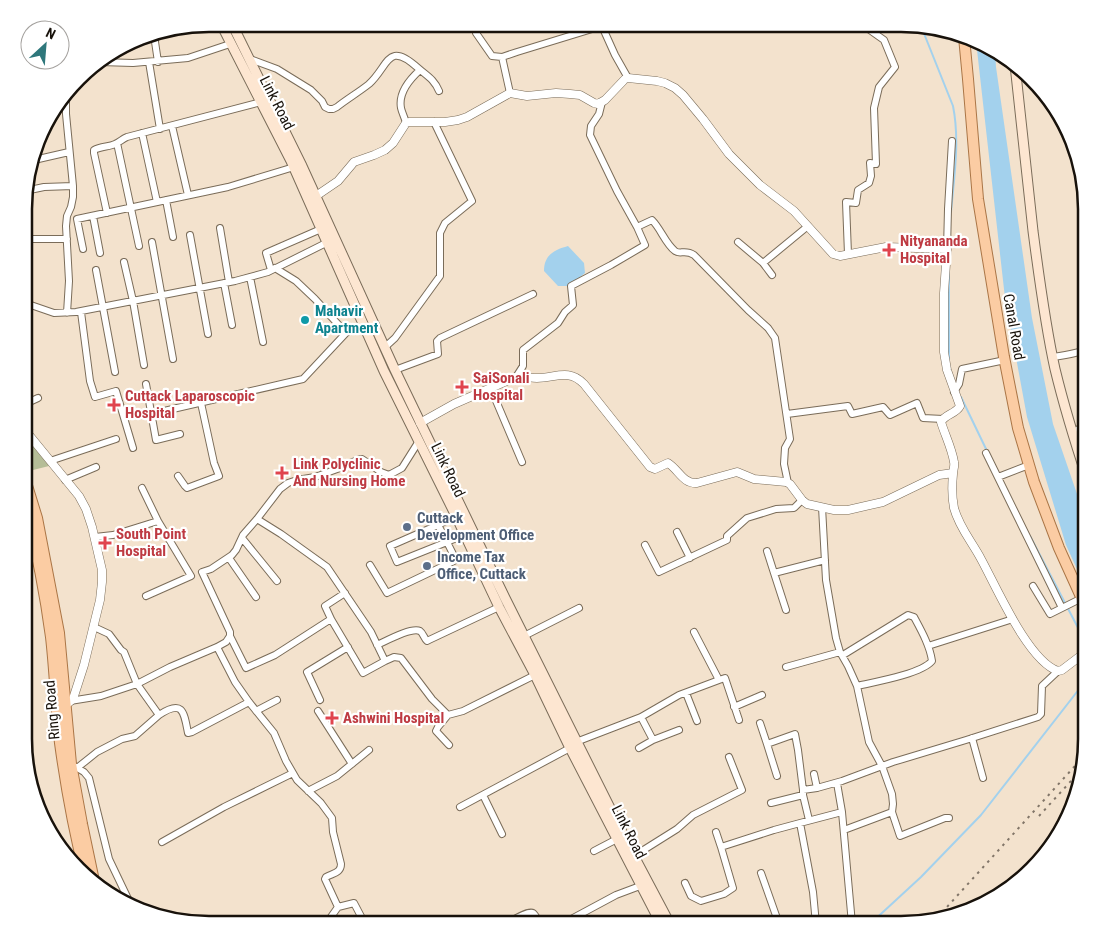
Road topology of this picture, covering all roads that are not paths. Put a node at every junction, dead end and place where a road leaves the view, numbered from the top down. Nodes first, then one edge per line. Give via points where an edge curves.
1 (225, 32) edge
2 (236, 32) edge
3 (476, 32) edge
4 (578, 33) edge
5 (605, 33) edge
6 (873, 33) edge
7 (155, 41) edge
8 (230, 44) junction
9 (965, 44) edge
10 (502, 57) junction
11 (250, 59) junction
12 (149, 62) junction
13 (158, 62) junction
14 (110, 63) edge
15 (420, 70) junction
16 (1016, 74) edge
17 (628, 78) junction
18 (439, 91) dead end
19 (510, 93) junction
20 (261, 102) junction
21 (602, 102) junction
22 (66, 106) edge
23 (434, 122) junction
24 (406, 123) junction
25 (172, 126) junction
26 (160, 129) junction
27 (142, 133) junction
28 (952, 141) dead end
29 (117, 143) junction
30 (69, 152) junction
31 (40, 159) edge
32 (294, 166) junction
33 (73, 186) junction
34 (34, 189) edge
35 (188, 195) junction
36 (316, 196) junction
37 (166, 200) junction
38 (156, 202) junction
39 (131, 207) junction
40 (107, 213) junction
41 (93, 216) junction
42 (808, 226) junction
43 (638, 227) junction
44 (220, 228) dead end
45 (321, 229) junction
46 (190, 235) dead end
47 (173, 237) dead end
48 (32, 239) edge
49 (67, 239) junction
50 (152, 242) dead end
51 (328, 242) junction
52 (738, 242) dead end
53 (140, 246) dead end
54 (83, 249) dead end
55 (946, 249) junction
56 (100, 253) dead end
57 (848, 254) junction
58 (124, 262) dead end
59 (763, 263) junction
60 (273, 269) junction
61 (96, 270) dead end
62 (772, 275) dead end
63 (250, 276) junction
64 (226, 282) junction
65 (199, 288) junction
66 (533, 294) dead end
67 (162, 295) junction
68 (133, 301) junction
69 (32, 305) edge
70 (103, 307) junction
71 (81, 312) junction
72 (67, 313) junction
73 (232, 325) dead end
74 (370, 331) junction
75 (346, 333) junction
76 (208, 334) dead end
77 (263, 342) dead end
78 (384, 348) junction
79 (1078, 352) edge
80 (1053, 358) junction
81 (173, 359) dead end
82 (1005, 360) junction
83 (144, 364) dead end
84 (395, 370) junction
85 (115, 372) dead end
86 (516, 377) junction
87 (146, 384) dead end
88 (491, 388) junction
89 (954, 392) junction
90 (38, 398) dead end
91 (32, 401) edge
92 (201, 403) junction
93 (151, 414) junction
94 (787, 414) junction
95 (943, 419) junction
96 (420, 423) junction
97 (1078, 429) edge
98 (1073, 433) junction
99 (180, 434) dead end
100 (32, 439) edge
101 (116, 439) dead end
102 (419, 441) junction
103 (133, 448) dead end
104 (1078, 449) edge
105 (986, 453) dead end
106 (50, 461) junction
107 (522, 462) dead end
108 (1029, 465) junction
109 (96, 468) dead end
110 (953, 473) junction
111 (178, 476) dead end
112 (998, 477) junction
113 (66, 480) junction
114 (788, 483) junction
115 (142, 488) dead end
116 (802, 500) junction
117 (33, 503) edge
118 (822, 507) junction
119 (460, 514) junction
120 (257, 520) junction
121 (158, 521) junction
122 (438, 526) junction
123 (33, 532) edge
124 (677, 532) dead end
125 (465, 534) junction
126 (95, 538) junction
127 (242, 538) junction
128 (447, 542) junction
129 (645, 545) dead end
130 (767, 551) dead end
131 (228, 558) junction
132 (690, 558) junction
133 (825, 560) junction
134 (370, 565) dead end
135 (202, 572) junction
136 (774, 573) junction
137 (191, 576) junction
138 (277, 581) dead end
139 (1033, 586) dead end
140 (1078, 590) edge
141 (345, 593) junction
142 (146, 596) dead end
143 (256, 597) dead end
144 (1078, 600) edge
145 (499, 607) junction
146 (579, 608) dead end
147 (1063, 608) junction
148 (786, 610) dead end
149 (331, 619) junction
150 (1013, 619) junction
151 (94, 628) junction
152 (694, 632) dead end
153 (230, 636) junction
154 (524, 636) junction
155 (377, 645) junction
156 (928, 646) junction
157 (217, 647) junction
158 (348, 647) junction
159 (841, 654) junction
160 (1078, 658) edge
161 (385, 662) junction
162 (786, 667) dead end
163 (1058, 671) junction
164 (535, 676) junction
165 (720, 680) junction
166 (137, 684) junction
167 (857, 686) junction
168 (686, 693) junction
169 (762, 695) dead end
170 (277, 700) dead end
171 (320, 700) dead end
172 (249, 702) junction
173 (65, 704) junction
174 (734, 706) junction
175 (256, 711) junction
176 (318, 711) dead end
177 (159, 715) junction
178 (448, 715) junction
179 (642, 717) junction
180 (739, 720) dead end
181 (697, 721) dead end
182 (760, 723) dead end
183 (679, 730) dead end
184 (972, 738) junction
185 (654, 740) junction
186 (767, 744) junction
187 (573, 745) junction
188 (449, 746) dead end
189 (639, 748) dead end
190 (369, 750) dead end
191 (729, 757) dead end
192 (352, 764) junction
193 (74, 766) junction
194 (882, 766) junction
195 (293, 773) junction
196 (814, 774) dead end
197 (777, 776) dead end
198 (983, 778) dead end
199 (837, 782) junction
200 (817, 788) junction
201 (308, 791) junction
202 (803, 793) junction
203 (483, 795) junction
204 (771, 803) dead end
205 (460, 807) dead end
206 (842, 812) junction
207 (892, 812) junction
208 (949, 818) dead end
209 (809, 820) junction
210 (800, 823) junction
211 (844, 830) junction
212 (716, 832) dead end
213 (502, 834) dead end
214 (617, 839) junction
215 (162, 842) dead end
216 (721, 847) junction
217 (594, 851) dead end
218 (634, 856) junction
219 (81, 861) edge
220 (92, 871) edge
221 (761, 873) dead end
222 (686, 883) dead end
223 (640, 886) junction
224 (126, 894) edge
225 (338, 907) junction
226 (578, 915) edge
227 (656, 915) edge
228 (665, 915) edge
229 (776, 915) edge
230 (815, 915) edge
231 (851, 915) edge
232 (332, 916) edge
233 (360, 916) edge
234 (521, 916) edge
235 (535, 916) edge

1 - 8 main road, Link Road
2 - 11 main road, Link Road
3 - 10 street via 492,56
4 - 10 street
5 - 17 street
6 - 57 street via 884,40 894,67 879,87 874,108 876,164 870,163 869,183 858,190 856,204 846,202
7 - 13 street
8 - 13 street via 188,58
8 - 20 main road, Link Road
9 - 82 main road, Canal Road via 978,199
10 - 19 street
11 - 15 street via 276,69 311,90 329,109 337,107 374,79 392,56 406,58
11 - 36 main road, Link Road
12 - 13 street
12 - 14 street
12 - 26 street
15 - 18 street via 429,76
15 - 24 street via 407,84 400,99
16 - 80 main road via 1039,281
17 - 21 street
17 - 42 street via 657,80 675,88 704,119 729,154
19 - 21 street via 528,96 570,94 580,95 594,103
19 - 23 street via 467,117
20 - 25 street
20 - 32 main road, Link Road
21 - 43 street via 590,134 616,191
22 - 30 street
23 - 24 street
23 - 78 street via 472,202 444,223 440,232 440,276 395,338
24 - 36 street via 385,150 354,162 338,181
25 - 26 street
25 - 35 street
26 - 27 street
27 - 29 street
27 - 38 street
28 - 55 street
29 - 39 street
29 - 40 street via 94,150
30 - 31 street
30 - 33 street
32 - 35 street
32 - 45 main road, Link Road
33 - 34 street
33 - 49 street
35 - 37 street
36 - 74 main road, Link Road
37 - 38 street
37 - 47 street
38 - 39 street
39 - 40 street
39 - 53 street
40 - 41 street
41 - 54 street via 77,219
41 - 56 street
42 - 57 street via 833,254
42 - 59 street
43 - 86 street via 645,245 571,286 573,305 558,323 524,350 523,366
43 - 94 street via 652,220 675,251 694,255 772,332
44 - 64 street
45 - 51 main road, Link Road
45 - 60 street via 266,253
46 - 65 street
48 - 49 street
49 - 72 street
50 - 67 street
51 - 60 street
51 - 74 main road, Link Road
52 - 59 street
55 - 57 street via 886,247
55 - 89 street via 943,344
58 - 68 street
59 - 62 street
60 - 63 street
60 - 75 street via 296,281
61 - 70 street
63 - 64 street
63 - 77 street
64 - 65 street
64 - 73 street
65 - 67 street
65 - 76 street
66 - 84 street via 440,338 437,341 438,354
67 - 68 street
67 - 81 street
68 - 70 street
68 - 83 street
69 - 72 street via 54,313
70 - 71 street
70 - 85 street
71 - 72 street
71 - 103 street via 95,398 116,391
74 - 75 street via 352,329
74 - 78 main road, Link Road
74 - 102 main road, Link Road via 384,371
75 - 92 street via 303,379
78 - 84 main road, Link Road
79 - 80 street
80 - 98 main road
82 - 89 street via 963,368
82 - 108 main road, Canal Road
84 - 96 main road, Link Road
86 - 88 street
86 - 114 street via 563,374 580,380 653,469 668,463 691,483 737,472 754,479
87 - 93 street
88 - 96 street
88 - 107 street
89 - 95 street via 959,409
90 - 91 street
92 - 93 street
92 - 111 street via 219,476 187,488
93 - 99 street via 156,440
94 - 95 street via 848,406 852,414 883,407 890,415 917,403 923,418
94 - 114 street via 790,440 785,448 784,464
95 - 110 street via 941,422 954,464
96 - 119 main road, Link Road
97 - 98 street
98 - 104 main road
100 - 106 street
101 - 106 street
102 - 119 main road, Link Road
102 - 120 street via 402,468 389,474 362,459 315,477 288,483
105 - 112 street
106 - 113 street
108 - 112 street
108 - 140 main road, Canal Road via 1058,548
109 - 113 street
110 - 118 street via 939,475 874,505 848,510
110 - 150 street via 956,516
112 - 147 street
113 - 126 street via 86,509
114 - 116 street
115 - 121 street
116 - 118 street
116 - 132 street via 794,508 747,518 727,536 727,540
117 - 173 main road, Ring Road via 56,615
118 - 133 street
119 - 122 street
119 - 125 main road, Link Road
119 - 154 main road, Link Road
120 - 127 street
120 - 141 street via 327,567
121 - 126 street
121 - 137 street
122 - 128 street
122 - 128 street via 390,546 397,562
123 - 173 main road, Ring Road
124 - 132 street
125 - 128 street
125 - 145 main road, Link Road
126 - 151 street via 102,582
127 - 131 street
127 - 138 street
128 - 134 street via 456,560 388,592
129 - 132 street via 658,572
130 - 136 street
131 - 135 street
131 - 143 street
133 - 136 street
133 - 159 street
135 - 137 street
135 - 153 street
136 - 148 street
137 - 142 street
139 - 147 street via 1050,614
141 - 149 street via 325,606
141 - 155 street
144 - 147 street
145 - 155 street via 427,641 420,631 415,630
145 - 164 main road, Link Road
146 - 154 street
149 - 153 street via 275,655 246,668
149 - 158 street
150 - 156 street
150 - 163 street via 1036,654 1052,670
151 - 166 street via 109,634 124,652
151 - 173 street via 75,695
152 - 165 street
153 - 157 street
154 - 187 main road, Link Road
155 - 161 street
156 - 159 street via 914,617 908,615
156 - 167 street via 932,661 928,666
157 - 166 street
157 - 172 street via 234,682
158 - 161 street via 364,673
158 - 171 street via 307,672
159 - 162 street
159 - 167 street
160 - 163 street
161 - 178 street via 394,657 402,658 432,700
163 - 184 street via 1042,686 1041,714
164 - 178 street
164 - 187 main road, Link Road
165 - 168 street
165 - 174 street via 725,678
166 - 173 street
166 - 177 street
167 - 194 street via 868,742
168 - 179 street
168 - 181 street
169 - 174 street
170 - 175 street
172 - 175 street
172 - 177 street via 188,733 183,712 178,708
173 - 193 main road, Ring Road
173 - 219 main road, Ring Road via 60,740
174 - 180 street
175 - 195 street via 274,733
176 - 192 street
177 - 193 street via 136,736 122,739
178 - 188 street via 436,731
179 - 185 street
179 - 187 street
182 - 186 street
183 - 185 street
184 - 194 street
184 - 198 street
185 - 189 street
186 - 197 street
186 - 202 street via 795,734
187 - 203 street
187 - 214 main road, Link Road
187 - 218 main road, Link Road
190 - 192 street
191 - 218 street via 742,790 693,815
192 - 201 street
193 - 220 main road, Ring Road
193 - 224 street via 89,778 109,859
194 - 199 street
194 - 207 street via 892,794
195 - 201 street
195 - 215 street
196 - 200 street
199 - 200 street
199 - 206 street
200 - 202 street
201 - 225 street via 332,818 341,868 325,879
202 - 204 street
202 - 209 street
203 - 205 street
203 - 213 street
206 - 209 street
206 - 211 street
207 - 208 street via 900,836
207 - 211 street
209 - 210 street
210 - 216 street
210 - 230 street
211 - 231 street
212 - 216 street
214 - 217 street
214 - 223 main road, Link Road
216 - 222 street via 733,888 701,901 691,896
218 - 228 main road, Link Road
221 - 229 street
223 - 226 street
223 - 227 main road, Link Road
225 - 232 street
225 - 233 street via 354,904
234 - 235 street via 527,912

